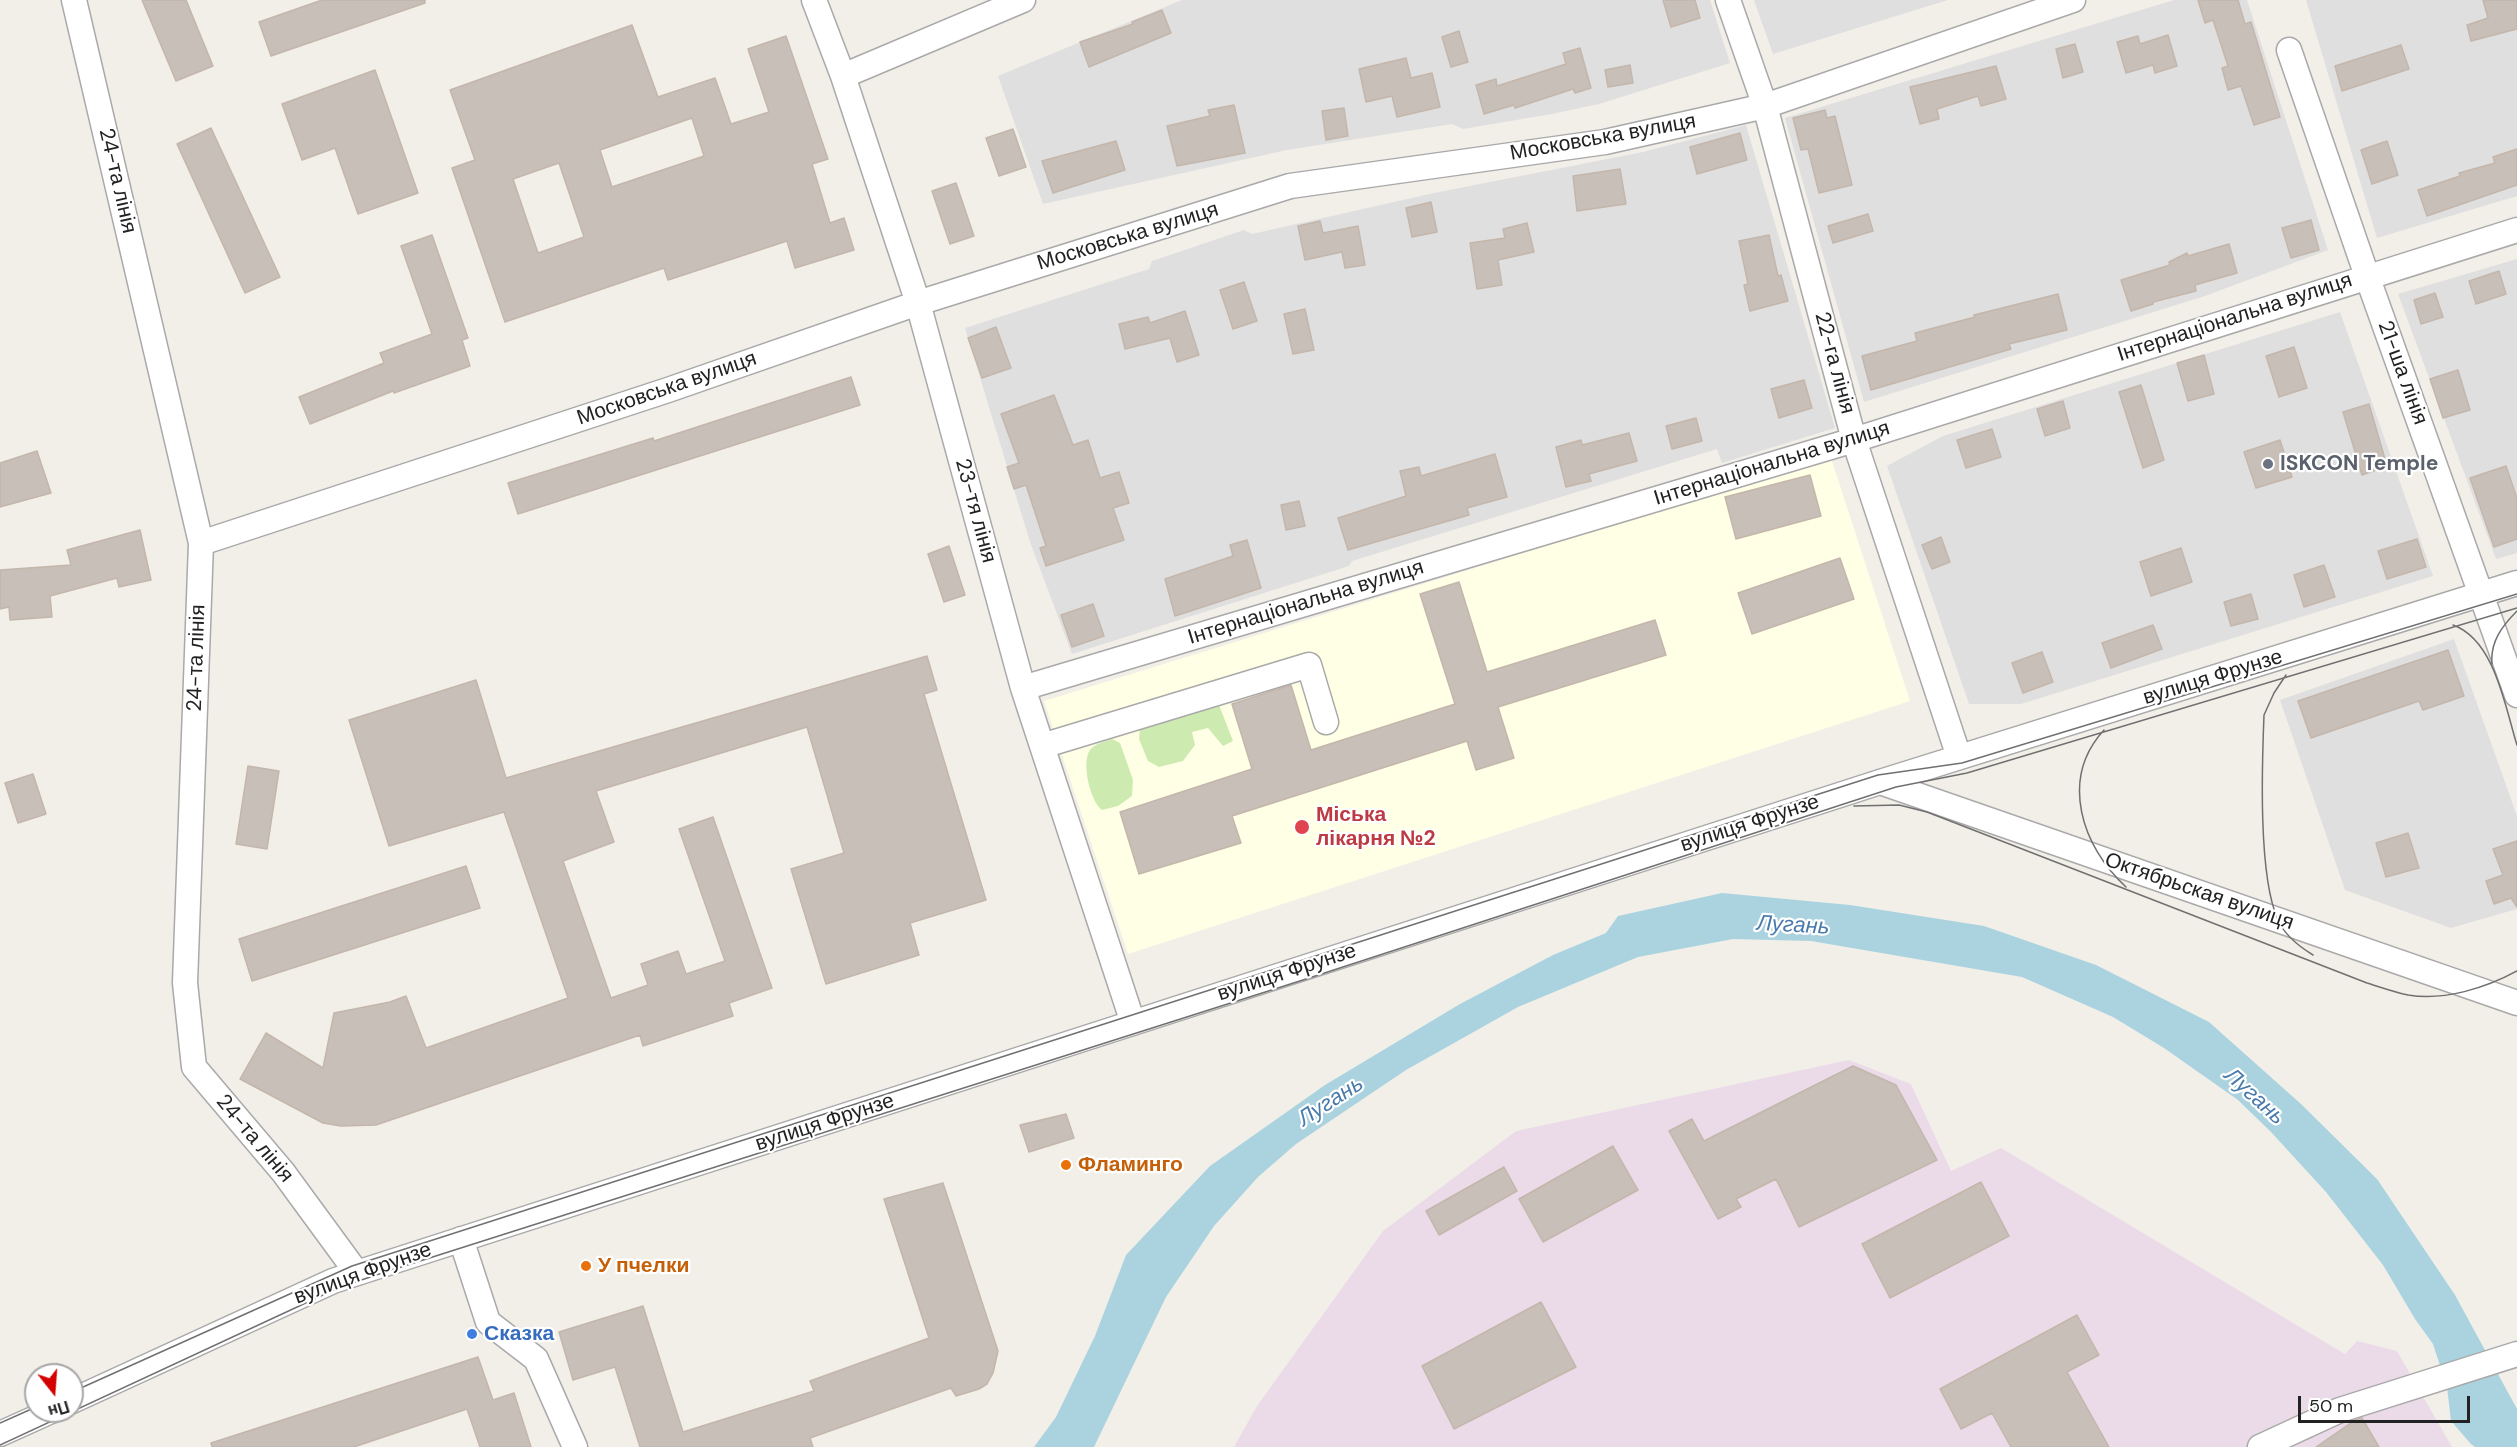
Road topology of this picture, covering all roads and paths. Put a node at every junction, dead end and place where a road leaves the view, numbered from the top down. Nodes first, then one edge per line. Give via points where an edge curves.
1 (75, 0) edge
2 (814, 0) edge
3 (1023, 0) edge
4 (1728, 0) edge
5 (2073, 0) edge
6 (2289, 51) dead end
7 (843, 76) junction
8 (1765, 106) junction
9 (2517, 230) edge
10 (2367, 276) junction
11 (918, 303) junction
12 (1854, 440) junction
13 (201, 543) junction
14 (2517, 584) edge
15 (2482, 594) junction
16 (1023, 688) junction
17 (2517, 695) edge
18 (1326, 722) dead end
19 (1042, 746) junction
20 (1959, 757) junction
21 (1880, 782) junction
22 (2517, 1003) edge
23 (1133, 1023) junction
24 (461, 1239) junction
25 (357, 1273) junction
26 (2517, 1354) edge
27 (84, 1395) edge
28 (24, 1423) edge
29 (0, 1434) edge
30 (575, 1447) edge
31 (2260, 1447) edge

1 - 13 street, 24-та лінія
2 - 7 street, 23-тя лінія
3 - 7 street
4 - 8 street, 22-га лінія
5 - 8 street, Московська вулиця
6 - 10 street, 21-ша лінія
7 - 11 street, 23-тя лінія
8 - 11 street, Московська вулиця via 1605,142 1290,186
8 - 12 street, 22-га лінія
9 - 10 street, Інтернаціональна вулиця
10 - 12 street, Інтернаціональна вулиця
10 - 15 street, 21-ша лінія
11 - 13 street, Московська вулиця via 669,390
11 - 16 street, 23-тя лінія
12 - 16 street, Інтернаціональна вулиця
12 - 20 street, 22-га лінія
13 - 25 street, 24-та лінія via 185,983 194,1066 283,1172
14 - 15 street, вулиця Фрунзе
15 - 17 street, 21-ша лінія
15 - 20 street, вулиця Фрунзе
16 - 19 street, 23-тя лінія
18 - 19 street via 1309,665
19 - 23 street, 23-тя лінія
20 - 21 street, вулиця Фрунзе
21 - 22 street, Октябрьская вулиця
21 - 23 street, вулиця Фрунзе
23 - 24 street, вулиця Фрунзе
24 - 25 street, вулиця Фрунзе
24 - 30 street via 488,1322 536,1359
25 - 27 street, вулиця Фрунзе
26 - 31 street via 2340,1410
28 - 29 street

